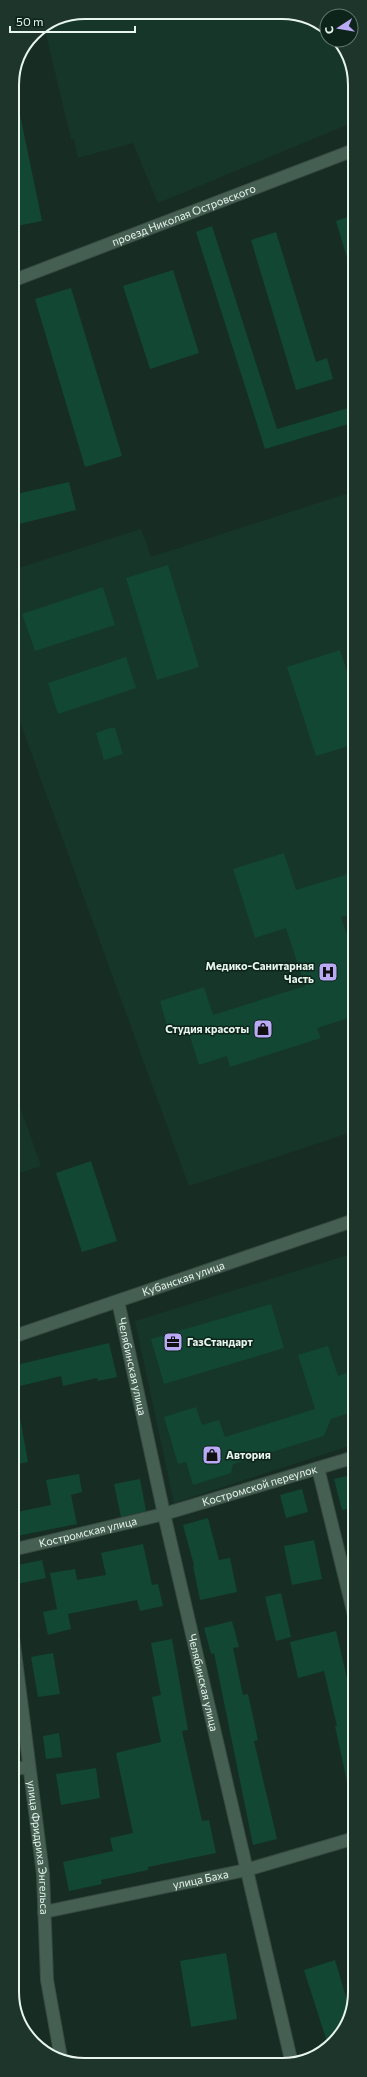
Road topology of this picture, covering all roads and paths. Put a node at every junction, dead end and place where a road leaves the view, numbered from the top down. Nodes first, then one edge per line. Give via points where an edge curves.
1 (348, 152) edge
2 (19, 278) edge
3 (348, 1222) edge
4 (118, 1301) junction
5 (19, 1335) edge
6 (348, 1459) edge
7 (318, 1468) junction
8 (164, 1514) junction
9 (19, 1548) edge
10 (348, 1590) edge
11 (19, 1691) edge
12 (29, 1767) junction
13 (19, 1768) edge
14 (348, 1840) edge
15 (246, 1870) junction
16 (44, 1912) junction
17 (60, 2053) edge
18 (290, 2057) edge

1 - 2 street, проезд Николая Островского
3 - 4 street, Кубанская улица
4 - 5 street, Кубанская улица
4 - 8 street, Челябинская улица
6 - 7 street, Костромской переулок
7 - 8 street, Костромской переулок
7 - 10 street
8 - 9 street, Костромская улица
8 - 15 street, Челябинская улица
11 - 12 street, улица Фридриха Энгельса
12 - 13 street
12 - 16 street, улица Фридриха Энгельса via 43,1874
14 - 15 street, улица Баха
15 - 16 street, улица Баха
15 - 18 street, Челябинская улица
16 - 17 street, улица Фридриха Энгельса via 48,1980

